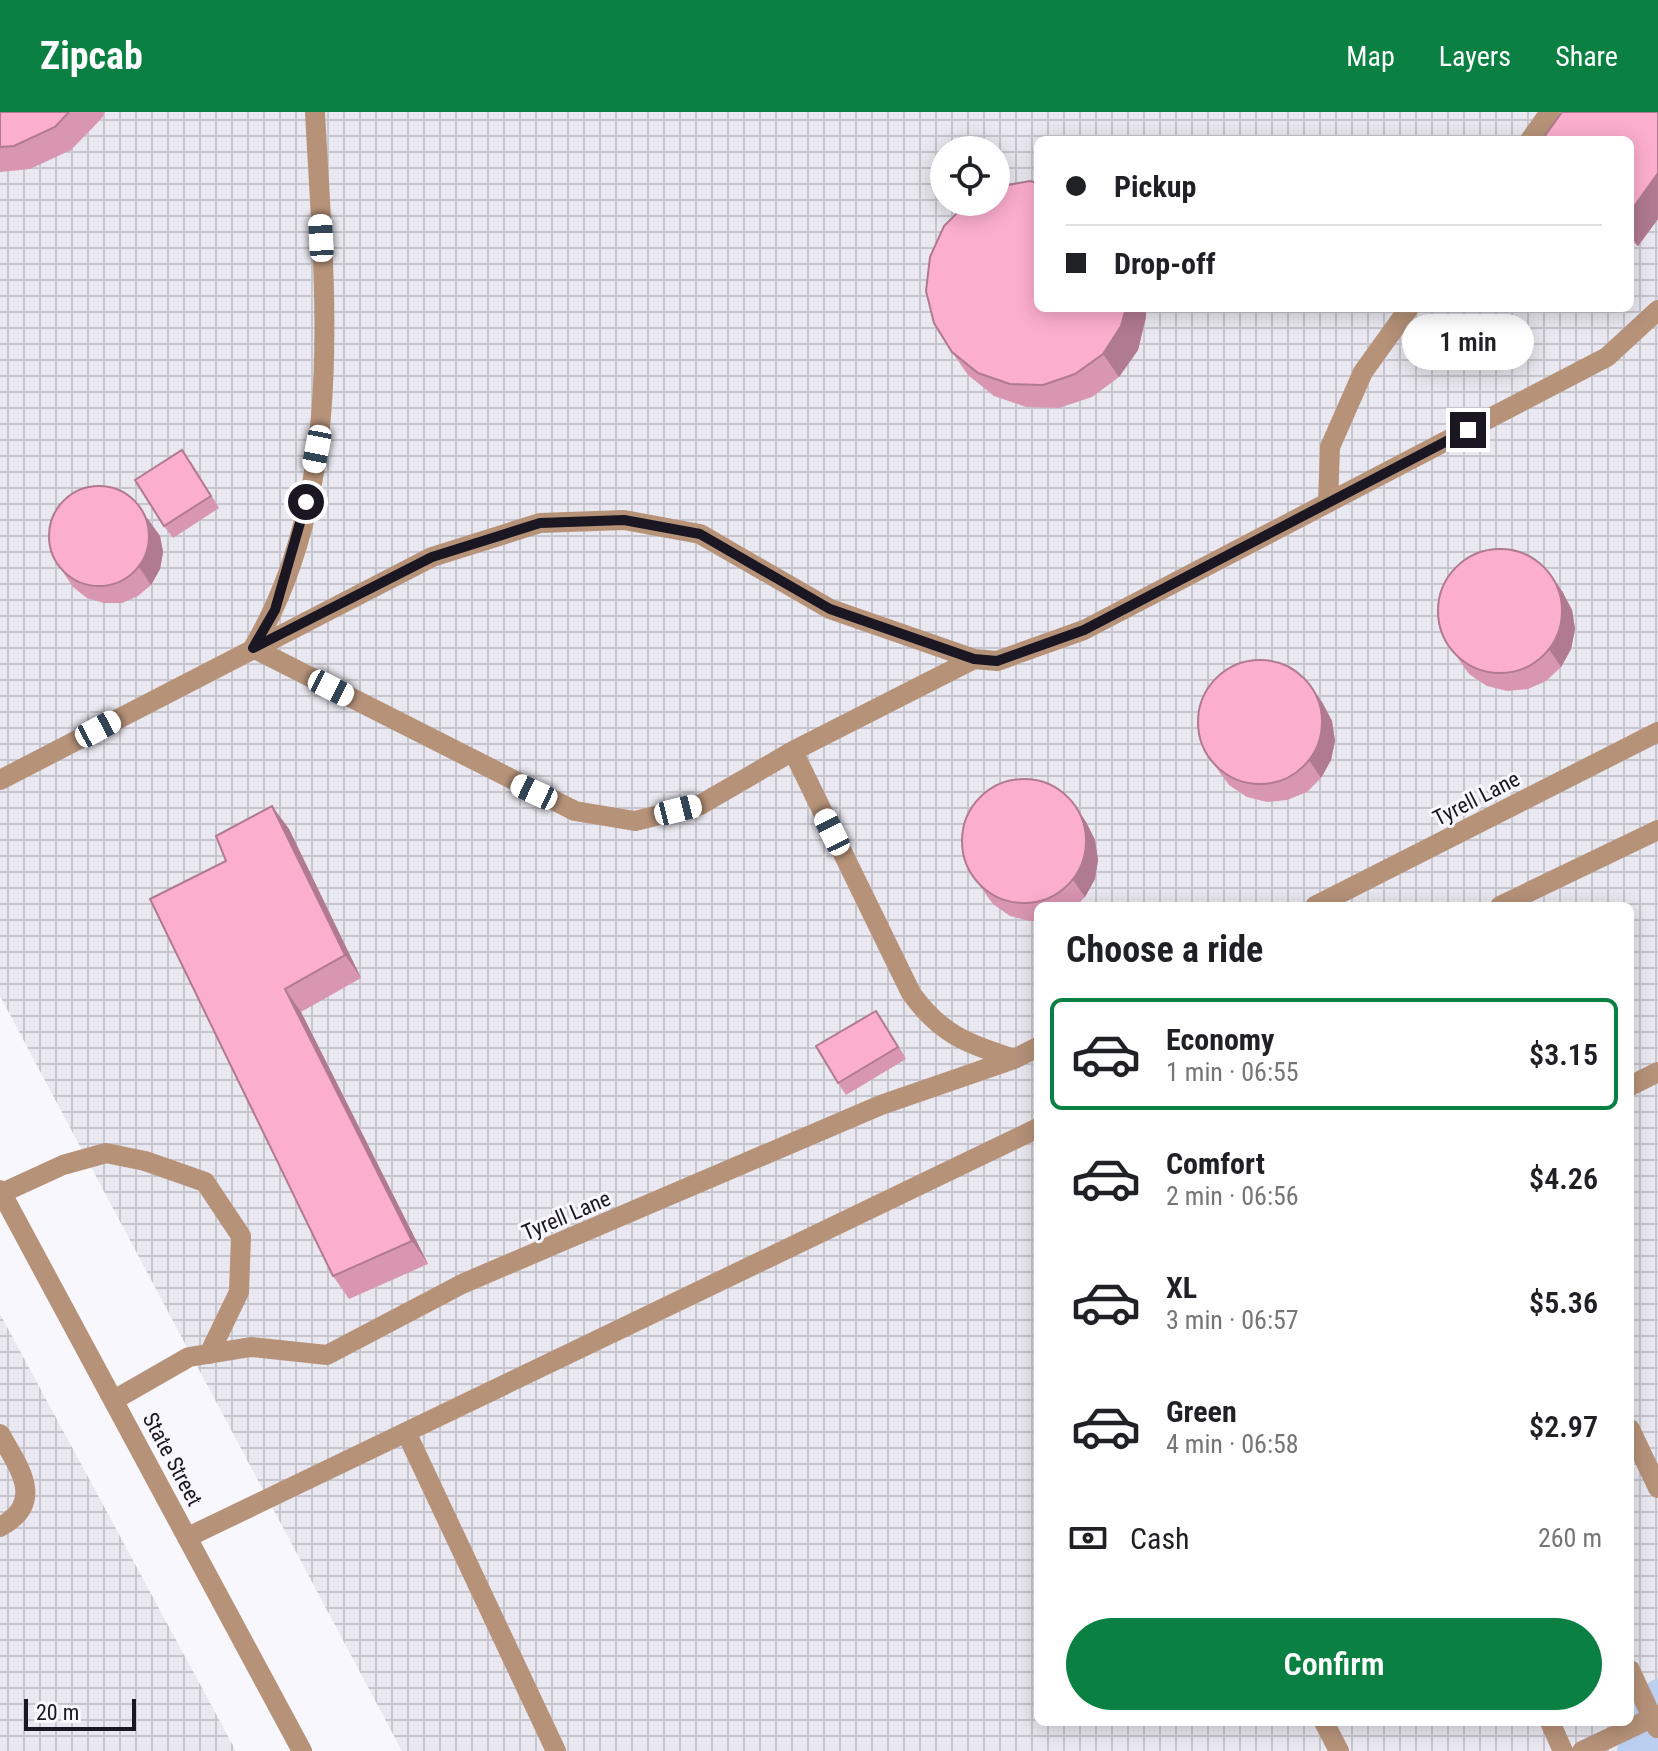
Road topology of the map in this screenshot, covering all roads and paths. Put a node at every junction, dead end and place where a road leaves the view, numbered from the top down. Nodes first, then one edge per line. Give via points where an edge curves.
1 (315, 112) edge
2 (1550, 112) edge
3 (1533, 136) edge
4 (1658, 310) edge
5 (1406, 312) edge
6 (1328, 503) junction
7 (253, 648) junction
8 (974, 659) junction
9 (1658, 732) edge
10 (793, 751) junction
11 (0, 780) edge
12 (1658, 830) edge
13 (1323, 902) edge
14 (1508, 902) edge
15 (1034, 1049) edge
16 (1014, 1059) junction
17 (1658, 1072) edge
18 (1634, 1084) edge
19 (1034, 1132) edge
20 (1, 1192) edge
21 (209, 1354) junction
22 (114, 1400) junction
23 (406, 1432) junction
24 (0, 1434) edge
25 (1634, 1437) edge
26 (1658, 1488) edge
27 (0, 1527) edge
28 (188, 1537) junction
29 (1634, 1678) edge
30 (1656, 1721) edge
31 (1326, 1726) edge
32 (1552, 1726) edge
33 (302, 1751) edge
34 (556, 1751) edge
35 (1339, 1751) edge
36 (1563, 1751) edge
37 (1582, 1751) edge

1 - 7 street via 324,302 322,422 297,543 275,610
2 - 3 street
4 - 6 street via 1607,357
5 - 6 street via 1363,372 1330,447
6 - 8 street via 1084,630 997,661
7 - 8 street via 432,557 540,523 624,520 700,534 830,609
7 - 10 street via 575,811 635,821 700,805
7 - 11 street
8 - 10 street
9 - 13 street, Tyrell Lane
10 - 16 street via 920,1005 955,1039
12 - 14 street
15 - 16 street, Tyrell Lane
16 - 21 street, Tyrell Lane via 881,1105 462,1284 327,1355 251,1347
17 - 18 street
19 - 23 street
20 - 21 street via 106,1153 205,1182 241,1236 239,1292
20 - 22 street, State Street
21 - 22 street, Tyrell Lane via 189,1357
22 - 28 street, State Street
23 - 28 street
23 - 34 street
24 - 27 street via 24,1477 26,1499 14,1520
25 - 26 street
28 - 33 street, State Street
29 - 30 street
30 - 37 street
31 - 35 street
32 - 36 street

